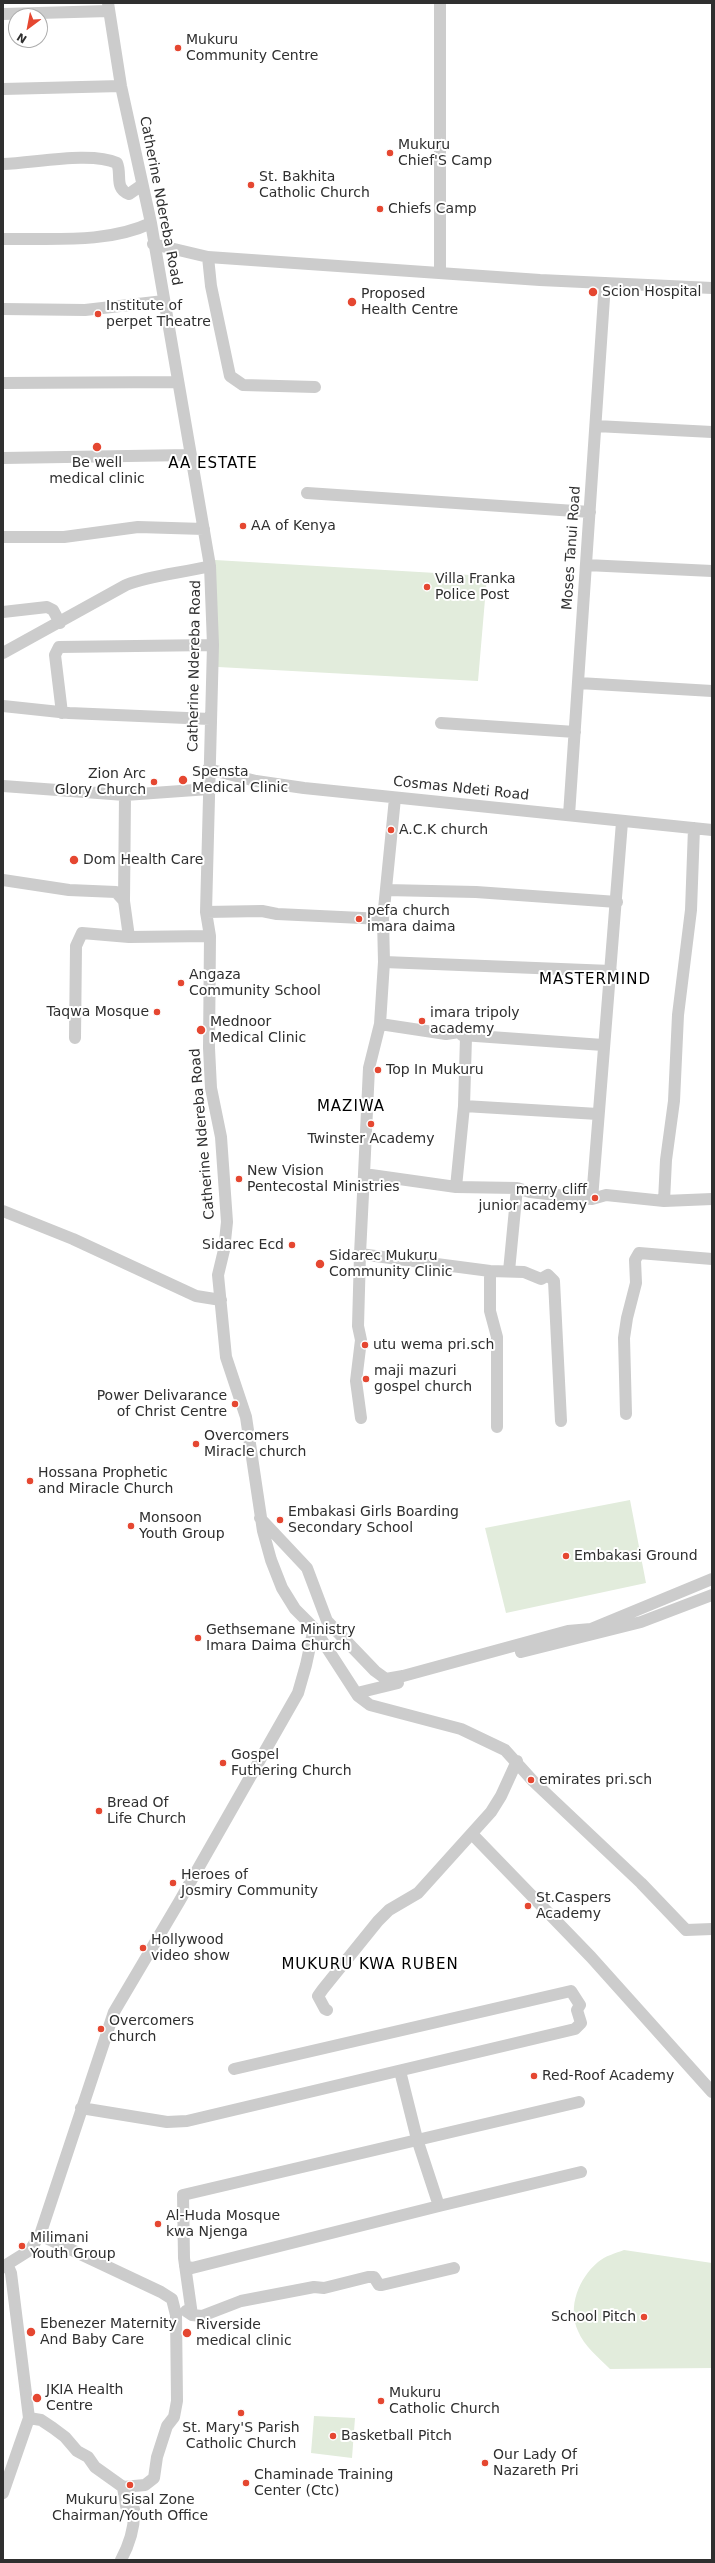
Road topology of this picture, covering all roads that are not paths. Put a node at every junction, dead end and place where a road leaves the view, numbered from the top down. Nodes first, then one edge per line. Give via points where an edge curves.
1 (440, 3) edge
2 (109, 7) edge
3 (3, 14) edge
4 (121, 86) junction
5 (3, 89) edge
6 (3, 164) edge
7 (142, 185) junction
8 (151, 222) junction
9 (3, 239) edge
10 (153, 244) junction
11 (208, 257) junction
12 (440, 272) junction
13 (605, 283) junction
14 (712, 288) edge
15 (164, 301) junction
16 (3, 309) edge
17 (177, 382) junction
18 (3, 383) edge
19 (315, 387) dead end
20 (596, 426) junction
21 (712, 432) edge
22 (190, 455) junction
23 (3, 458) edge
24 (307, 493) dead end
25 (590, 512) junction
26 (204, 529) junction
27 (3, 537) edge
28 (586, 565) junction
29 (210, 566) junction
30 (712, 571) edge
31 (3, 612) edge
32 (60, 622) junction
33 (213, 645) junction
34 (3, 653) edge
35 (579, 684) junction
36 (712, 691) edge
37 (3, 706) edge
38 (62, 713) junction
39 (210, 719) junction
40 (441, 722) dead end
41 (575, 732) junction
42 (208, 769) junction
43 (3, 786) edge
44 (209, 789) junction
45 (125, 795) junction
46 (395, 798) junction
47 (569, 815) junction
48 (622, 822) junction
49 (694, 828) junction
50 (712, 830) edge
51 (3, 880) edge
52 (386, 890) junction
53 (124, 901) junction
54 (617, 902) junction
55 (206, 912) junction
56 (383, 919) junction
57 (210, 936) junction
58 (129, 937) junction
59 (384, 962) junction
60 (611, 971) junction
61 (380, 1024) junction
62 (462, 1035) junction
63 (75, 1038) dead end
64 (603, 1045) junction
65 (464, 1106) junction
66 (598, 1114) junction
67 (364, 1174) junction
68 (456, 1187) junction
69 (516, 1188) junction
70 (592, 1199) junction
71 (712, 1199) edge
72 (664, 1201) junction
73 (3, 1211) edge
74 (360, 1254) junction
75 (712, 1259) edge
76 (490, 1271) junction
77 (509, 1271) junction
78 (221, 1300) junction
79 (626, 1414) dead end
80 (360, 1418) dead end
81 (561, 1421) dead end
82 (497, 1427) dead end
83 (260, 1518) junction
84 (712, 1579) edge
85 (712, 1595) edge
86 (314, 1628) junction
87 (357, 1694) junction
88 (517, 1761) junction
89 (472, 1834) junction
90 (712, 1929) edge
91 (327, 2010) dead end
92 (234, 2069) dead end
93 (400, 2071) junction
94 (712, 2092) edge
95 (579, 2102) dead end
96 (81, 2108) junction
97 (417, 2139) junction
98 (580, 2172) dead end
99 (439, 2206) junction
100 (40, 2235) junction
101 (5, 2266) edge
102 (185, 2266) junction
103 (454, 2268) dead end
104 (176, 2315) junction
105 (192, 2315) junction
106 (29, 2418) junction
107 (123, 2487) junction
108 (3, 2493) edge
109 (121, 2560) edge

1 - 12 street
2 - 3 street
2 - 4 street, Catherine Ndereba Road
4 - 5 street
4 - 7 street, Catherine Ndereba Road
6 - 7 street via 73,160 88,156 108,159 117,163 119,183 125,192 129,194
7 - 8 street, Catherine Ndereba Road
8 - 9 street via 133,231 119,234
8 - 10 street, Catherine Ndereba Road
10 - 11 street
10 - 15 street, Catherine Ndereba Road
11 - 12 street
11 - 19 street via 211,286 230,376 243,385
12 - 13 street
13 - 14 street
13 - 20 street, Moses Tanui Road
15 - 16 street via 85,310
15 - 17 street, Catherine Ndereba Road
17 - 18 street
17 - 22 street, Catherine Ndereba Road
20 - 21 street
20 - 25 street, Moses Tanui Road
22 - 23 street
22 - 26 street, Catherine Ndereba Road
24 - 25 street
25 - 28 street, Moses Tanui Road
26 - 27 street via 138,528 64,537
26 - 29 street, Catherine Ndereba Road
28 - 30 street
28 - 35 street, Moses Tanui Road
29 - 32 street via 136,581 89,604
29 - 33 street, Catherine Ndereba Road
31 - 32 street via 47,607 53,610
32 - 34 street
33 - 38 street via 59,647 55,655
33 - 39 street, Catherine Ndereba Road
35 - 36 street
35 - 41 street, Moses Tanui Road
37 - 38 street
38 - 39 street
39 - 42 street, Catherine Ndereba Road
40 - 41 street
41 - 47 street, Moses Tanui Road
42 - 44 street, Catherine Ndereba Road
42 - 46 street, Cosmas Ndeti Road via 297,787
43 - 45 street
44 - 45 street
44 - 55 street, Catherine Ndereba Road
45 - 53 street
46 - 47 street, Cosmas Ndeti Road
46 - 52 street
47 - 48 street, Cosmas Ndeti Road
48 - 49 street, Cosmas Ndeti Road
48 - 54 street
49 - 50 street, Cosmas Ndeti Road
49 - 72 street via 691,910 678,1015 674,1101 666,1160
51 - 53 street via 69,890 116,892
52 - 54 street via 476,892
52 - 56 street
53 - 58 street
54 - 60 street
55 - 56 street via 262,911 276,914
55 - 57 street, Catherine Ndereba Road
56 - 59 street
57 - 58 street
57 - 78 street, Catherine Ndereba Road via 211,1088 221,1137 227,1222 218,1275
58 - 63 street via 82,933 80,936 76,946
59 - 60 street
59 - 61 street
60 - 64 street
61 - 62 street via 446,1034 459,1032
61 - 67 street via 369,1068
62 - 64 street
62 - 65 street via 466,1037 467,1045
64 - 66 street
65 - 66 street
65 - 68 street
66 - 70 street
67 - 68 street
67 - 74 street
68 - 69 street
69 - 70 street
69 - 77 street
70 - 72 street via 606,1195
71 - 72 street
73 - 78 street via 73,1239 196,1296
74 - 76 street
74 - 80 street via 358,1326 361,1340 356,1381
75 - 79 street via 639,1253 635,1260 636,1283 624,1338
76 - 77 street
76 - 82 street via 490,1311 497,1337
77 - 81 street via 524,1272 541,1279 548,1275 554,1281
78 - 83 street, Catherine Ndereba Road via 226,1357 246,1417
83 - 84 street via 307,1568 332,1627 386,1679 568,1631 591,1629
83 - 86 street, Catherine Ndereba Road via 270,1560 282,1588 295,1608
85 - 87 street via 641,1622
86 - 87 street, Catherine Ndereba Road
86 - 96 street via 298,1693 180,1902 114,2012
87 - 88 street via 370,1705 461,1729 501,1747
88 - 89 street via 501,1796
88 - 90 street via 534,1781 636,1877 686,1930
89 - 91 street via 418,1893 389,1910 350,1954 318,1996
89 - 94 street via 591,1958
92 - 93 street via 571,1991 580,2004 577,2010 581,2023 576,2029
93 - 96 street via 178,2123 130,2118
93 - 97 street
95 - 97 street
96 - 100 street
97 - 99 street
97 - 102 street via 183,2195
98 - 99 street
99 - 102 street via 192,2268
100 - 101 street via 30,2250
100 - 104 street via 160,2292 172,2300
101 - 106 street via 12,2278
102 - 105 street
103 - 105 street via 382,2285 379,2285 374,2277 368,2277 324,2288 314,2287 241,2302 202,2316
104 - 105 street via 184,2310
104 - 107 street via 178,2396 175,2413 167,2426 157,2457 154,2478 145,2485
106 - 107 street via 42,2420 53,2428 77,2451 88,2457 95,2467
106 - 108 street
107 - 109 street via 126,2506 134,2509 134,2515 128,2546

